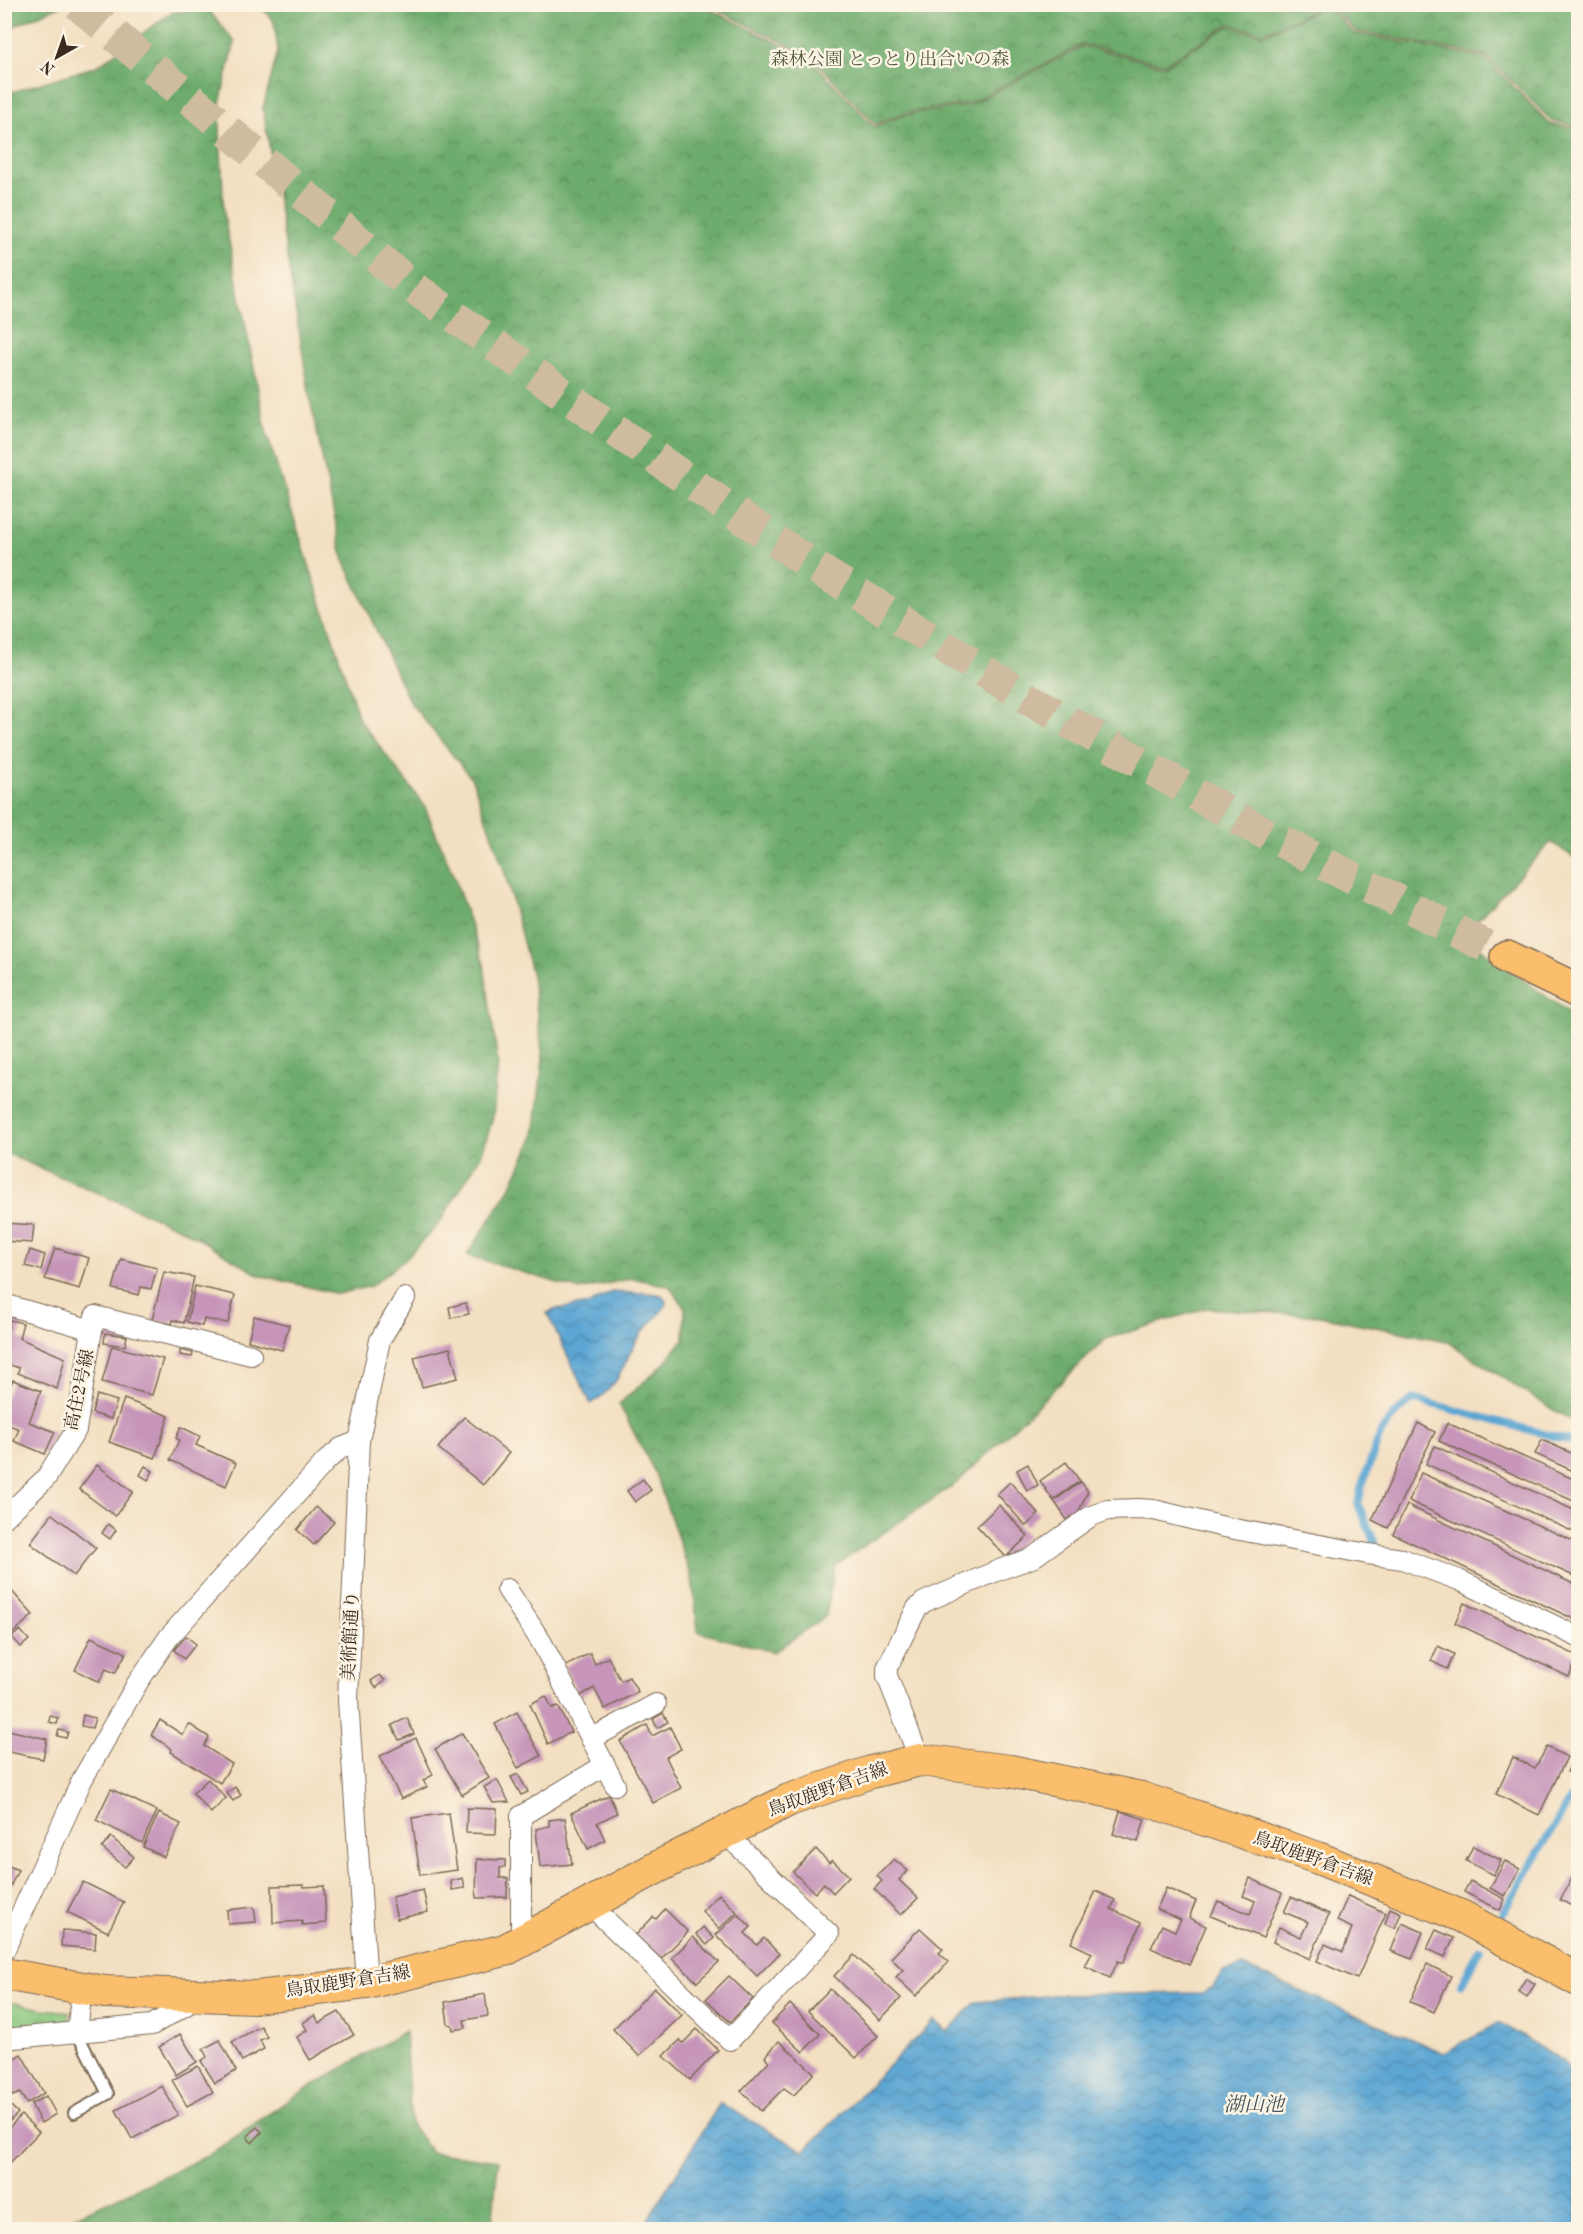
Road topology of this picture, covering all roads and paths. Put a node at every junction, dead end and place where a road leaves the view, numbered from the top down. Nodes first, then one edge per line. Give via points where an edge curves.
1 (1578, 975) edge
2 (1578, 991) edge
3 (405, 1298) dead end
4 (4, 1304) edge
5 (92, 1330) junction
6 (251, 1355) dead end
7 (359, 1441) junction
8 (4, 1518) edge
9 (507, 1589) dead end
10 (1578, 1637) edge
11 (656, 1704) dead end
12 (591, 1739) junction
13 (920, 1760) junction
14 (605, 1765) junction
15 (615, 1785) dead end
16 (725, 1833) junction
17 (589, 1904) junction
18 (521, 1941) junction
19 (4, 1951) edge
20 (4, 1974) edge
21 (1578, 1980) edge
22 (367, 1983) junction
23 (82, 1988) junction
24 (203, 1995) junction
25 (77, 2033) junction
26 (4, 2039) edge
27 (74, 2113) dead end

1 - 2 highway via 1510,950
3 - 7 street, 美術館通り via 380,1340
4 - 5 street, 高住2号線
5 - 6 street via 95,1316
5 - 8 street, 高住2号線 via 75,1430 46,1478
7 - 19 street via 341,1448 303,1485 170,1637 138,1682 82,1780
7 - 22 street, 美術館通り via 348,1700
9 - 12 street via 542,1643
10 - 13 street via 1459,1580 1402,1559 1154,1510 1108,1510 1091,1516 1032,1558 917,1608 886,1676
11 - 12 street
12 - 14 street
13 - 16 main road, 鳥取鹿野倉吉線 via 789,1800
13 - 21 main road, 鳥取鹿野倉吉線 via 1010,1771 1141,1798 1318,1858 1461,1916
14 - 15 street
14 - 18 street via 521,1816
16 - 17 main road, 鳥取鹿野倉吉線
16 - 17 street via 829,1934 730,2040
17 - 18 main road, 鳥取鹿野倉吉線
18 - 22 main road, 鳥取鹿野倉吉線 via 505,1950
20 - 23 main road, 鳥取鹿野倉吉線
22 - 24 main road, 鳥取鹿野倉吉線 via 256,1997
23 - 24 main road, 鳥取鹿野倉吉線
23 - 25 street
24 - 25 street via 152,2025
25 - 26 street
25 - 27 lane via 108,2094

